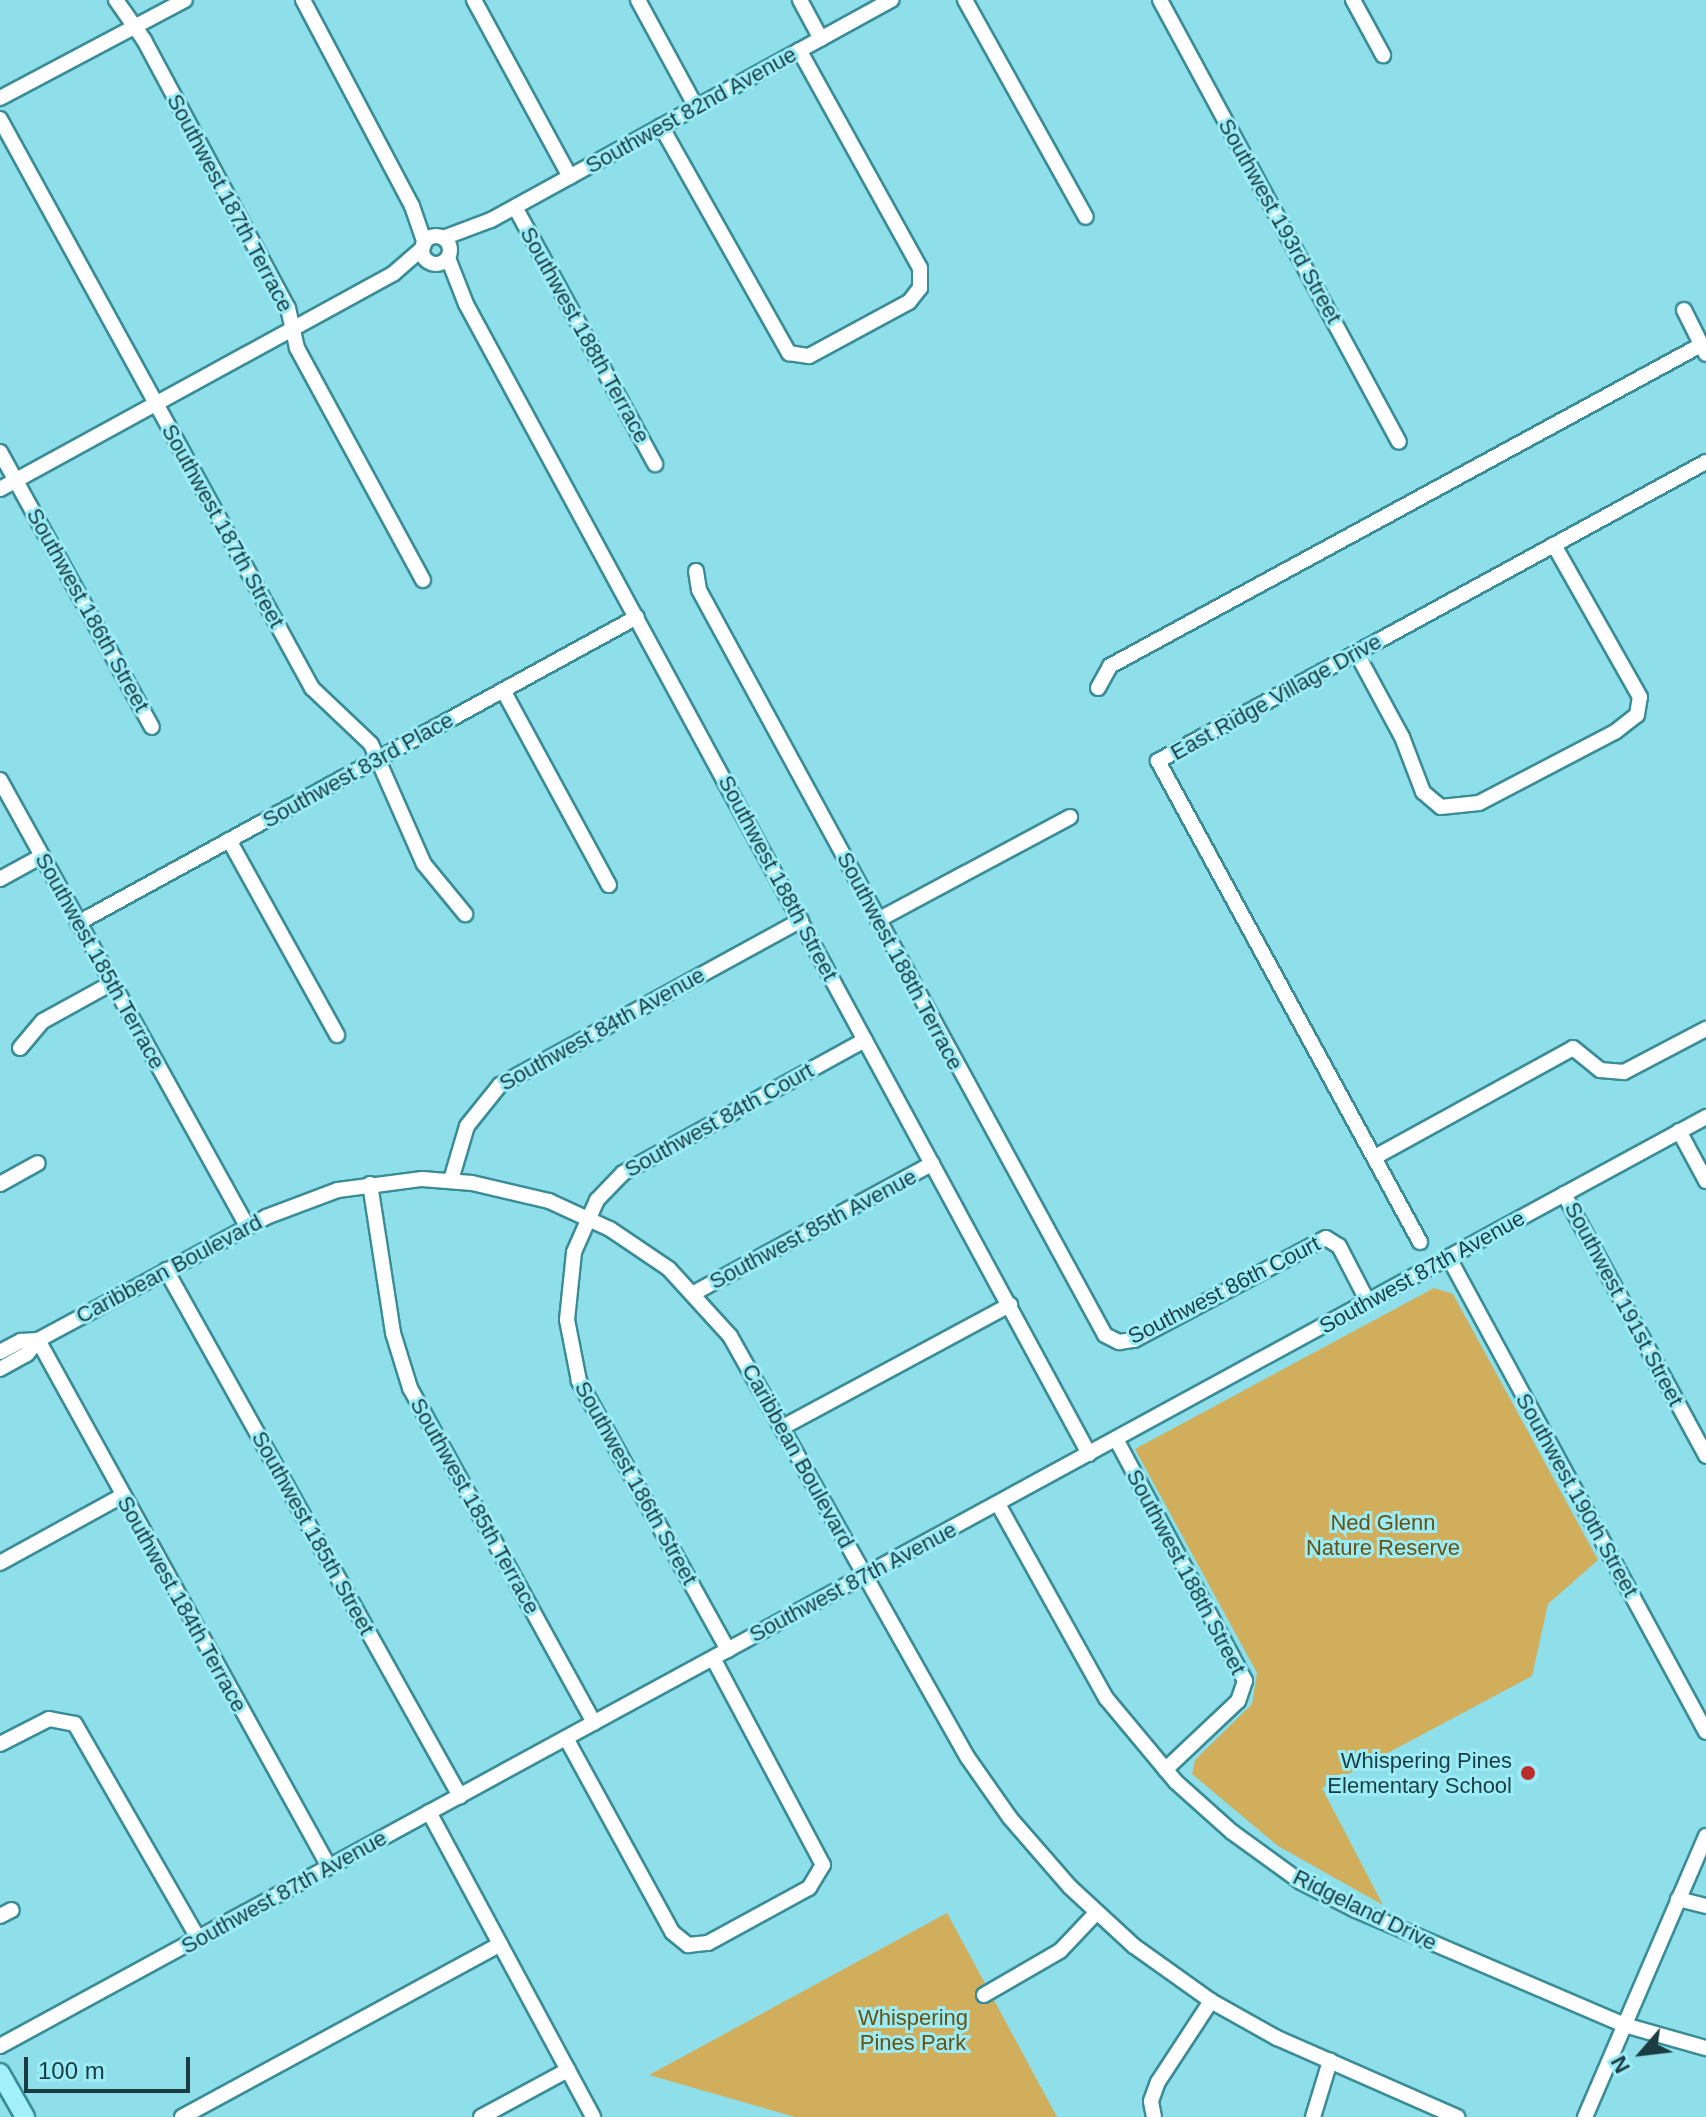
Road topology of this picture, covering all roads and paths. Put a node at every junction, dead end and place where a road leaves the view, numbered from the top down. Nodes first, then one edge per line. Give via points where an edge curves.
1 (116, 0) edge
2 (185, 0) edge
3 (303, 0) edge
4 (474, 0) edge
5 (638, 0) edge
6 (800, 0) edge
7 (892, 0) edge
8 (965, 0) edge
9 (1160, 0) edge
10 (1353, 0) edge
11 (134, 27) junction
12 (821, 39) junction
13 (799, 50) junction
14 (1383, 55) dead end
15 (0, 98) edge
16 (696, 107) junction
17 (0, 119) edge
18 (661, 126) junction
19 (570, 177) junction
20 (515, 207) junction
21 (1086, 217) dead end
22 (437, 250) junction
23 (1684, 310) dead end
24 (293, 329) junction
25 (1704, 350) edge
26 (156, 405) junction
27 (1399, 442) dead end
28 (0, 452) edge
29 (1706, 462) edge
30 (655, 464) dead end
31 (16, 481) junction
32 (0, 489) edge
33 (1554, 545) junction
34 (696, 571) dead end
35 (423, 580) dead end
36 (637, 617) junction
37 (1356, 652) junction
38 (1098, 688) dead end
39 (503, 690) junction
40 (152, 727) dead end
41 (380, 758) junction
42 (0, 780) edge
43 (1070, 817) dead end
44 (229, 840) junction
45 (42, 856) junction
46 (0, 879) edge
47 (609, 885) dead end
48 (465, 914) dead end
49 (801, 920) junction
50 (878, 920) junction
51 (78, 923) junction
52 (112, 983) junction
53 (1706, 1029) edge
54 (337, 1035) dead end
55 (865, 1040) junction
56 (20, 1048) dead end
57 (1706, 1117) edge
58 (1679, 1131) junction
59 (1375, 1157) junction
60 (38, 1163) dead end
61 (932, 1164) junction
62 (451, 1180) junction
63 (1706, 1181) edge
64 (0, 1184) edge
65 (370, 1184) junction
66 (1564, 1194) junction
67 (588, 1218) junction
68 (247, 1226) junction
69 (1420, 1242) dead end
70 (1449, 1258) junction
71 (166, 1270) junction
72 (694, 1293) junction
73 (1368, 1302) junction
74 (1010, 1305) junction
75 (38, 1340) junction
76 (1119, 1342) joint
77 (0, 1352) edge
78 (0, 1369) edge
79 (783, 1427) junction
80 (1116, 1439) junction
81 (1089, 1454) junction
82 (1706, 1456) edge
83 (122, 1496) junction
84 (998, 1504) junction
85 (0, 1563) edge
86 (865, 1576) junction
87 (728, 1650) junction
88 (713, 1658) junction
89 (594, 1723) junction
90 (1706, 1732) edge
91 (566, 1738) junction
92 (0, 1744) edge
93 (1165, 1770) junction
94 (460, 1796) junction
95 (429, 1812) junction
96 (1706, 1836) edge
97 (329, 1867) junction
98 (1678, 1899) junction
99 (1706, 1906) edge
100 (1096, 1913) junction
101 (198, 1938) junction
102 (500, 1944) junction
103 (984, 1995) dead end
104 (1211, 2001) junction
105 (1624, 2025) junction
106 (0, 2046) edge
107 (1706, 2048) edge
108 (1330, 2061) junction
109 (568, 2070) junction
110 (0, 2073) edge
111 (25, 2117) edge
112 (182, 2117) edge
113 (481, 2117) edge
114 (593, 2117) edge
115 (1154, 2117) edge
116 (1313, 2117) edge
117 (1457, 2117) edge
118 (1585, 2117) edge

1 - 11 street, Southwest 187th Terrace
2 - 11 street
3 - 22 street, Southwest 188th Street
4 - 19 street
5 - 16 street
6 - 12 street
7 - 12 street, Southwest 82nd Avenue
8 - 21 street
9 - 27 street, Southwest 193rd Street
10 - 14 street
11 - 15 street
11 - 24 street, Southwest 187th Terrace via 288,308
12 - 13 street, Southwest 82nd Avenue
13 - 16 street, Southwest 82nd Avenue
13 - 18 street via 920,268 920,288 909,302 813,354 794,355 779,341
16 - 18 street, Southwest 82nd Avenue
17 - 26 street, Southwest 187th Street
18 - 19 street, Southwest 82nd Avenue
19 - 20 street, Southwest 82nd Avenue
20 - 22 street, Southwest 82nd Avenue
20 - 30 street, Southwest 188th Terrace
22 - 24 street, Southwest 82nd Avenue
22 - 36 street, Southwest 188th Street
23 - 25 street
24 - 26 street, Southwest 82nd Avenue
24 - 35 street, Southwest 187th Terrace via 297,348
25 - 38 street via 1110,666
26 - 31 street, Southwest 82nd Avenue
26 - 41 street, Southwest 187th Street via 312,688 365,735
28 - 31 street, Southwest 186th Street
29 - 33 street, East Ridge Village Drive
31 - 32 street, Southwest 82nd Avenue
31 - 40 street, Southwest 186th Street
33 - 37 street, East Ridge Village Drive
33 - 37 street via 1634,684 1638,712 1621,729 1479,803 1451,809 1432,803
34 - 50 street, Southwest 188th Terrace via 699,590
36 - 39 street, Southwest 83rd Place
36 - 49 street, Southwest 188th Street
37 - 59 street, East Ridge Village Drive via 1158,761
39 - 41 street, Southwest 83rd Place
39 - 47 street
41 - 44 street, Southwest 83rd Place
41 - 48 street, Southwest 187th Street via 424,864
42 - 45 street, Southwest 185th Terrace
43 - 50 street
44 - 51 street, Southwest 83rd Place
44 - 54 street
45 - 46 street
45 - 51 street, Southwest 185th Terrace
49 - 55 street, Southwest 188th Street
49 - 62 street, Southwest 84th Avenue via 500,1085 467,1126
50 - 76 street, Southwest 188th Terrace via 1099,1327
51 - 52 street, Southwest 185th Terrace
52 - 56 street via 43,1021
52 - 68 street, Southwest 185th Terrace
53 - 59 street via 1624,1072 1600,1070 1573,1048
55 - 61 street, Southwest 188th Street
55 - 67 street, Southwest 84th Court via 623,1173 602,1192
57 - 58 street, Southwest 87th Avenue
58 - 63 street
58 - 66 street, Southwest 87th Avenue
59 - 69 street, East Ridge Village Drive
60 - 64 street
61 - 72 street, Southwest 85th Avenue
61 - 74 street, Southwest 188th Street
62 - 65 street, Caribbean Boulevard
62 - 67 street, Caribbean Boulevard via 521,1192
65 - 68 street, Caribbean Boulevard via 315,1197
65 - 89 street, Southwest 185th Terrace via 393,1333 410,1388
66 - 70 street, Southwest 87th Avenue
66 - 82 street, Southwest 191st Street
67 - 72 street, Caribbean Boulevard via 654,1257
67 - 87 street, Southwest 186th Street via 568,1286 567,1329 575,1370
68 - 71 street, Caribbean Boulevard
70 - 73 street, Southwest 87th Avenue
70 - 90 street, Southwest 190th Street
71 - 75 street, Caribbean Boulevard
71 - 94 street, Southwest 185th Street
72 - 79 street, Caribbean Boulevard via 740,1351
73 - 76 street, Southwest 86th Court via 1329,1238 1134,1340
73 - 80 street, Southwest 87th Avenue
74 - 79 street
74 - 81 street, Southwest 188th Street
75 - 77 street via 21,1341
75 - 78 street, Caribbean Boulevard via 27,1354
75 - 83 street, Southwest 184th Terrace
79 - 86 street, Caribbean Boulevard
80 - 81 street, Southwest 87th Avenue
80 - 93 street, Southwest 188th Street via 1245,1681 1241,1698
81 - 84 street, Southwest 87th Avenue
83 - 85 street
83 - 97 street, Southwest 184th Terrace
84 - 86 street, Southwest 87th Avenue
84 - 93 street, Ridgeland Drive via 1098,1687
86 - 87 street, Southwest 87th Avenue
86 - 100 street, Caribbean Boulevard via 986,1786
87 - 88 street, Southwest 87th Avenue
88 - 89 street, Southwest 87th Avenue
88 - 91 street via 819,1851 822,1872 809,1888 721,1936 688,1945 672,1932
89 - 91 street, Southwest 87th Avenue
91 - 94 street, Southwest 87th Avenue
92 - 101 street via 61,1718 81,1730
93 - 105 street, Ridgeland Drive via 1232,1832 1318,1891
94 - 95 street, Southwest 87th Avenue
95 - 97 street, Southwest 87th Avenue
95 - 102 street
96 - 98 street
97 - 101 street, Southwest 87th Avenue
98 - 99 street
98 - 105 street
100 - 103 street via 1060,1951
100 - 104 street, Caribbean Boulevard
101 - 106 street, Southwest 87th Avenue
102 - 109 street
102 - 112 street
104 - 108 street, Caribbean Boulevard
104 - 115 street via 1154,2092
105 - 107 street, Ridgeland Drive
105 - 118 street
108 - 116 street
108 - 117 street, Caribbean Boulevard
109 - 113 street
109 - 114 street
110 - 111 main road

